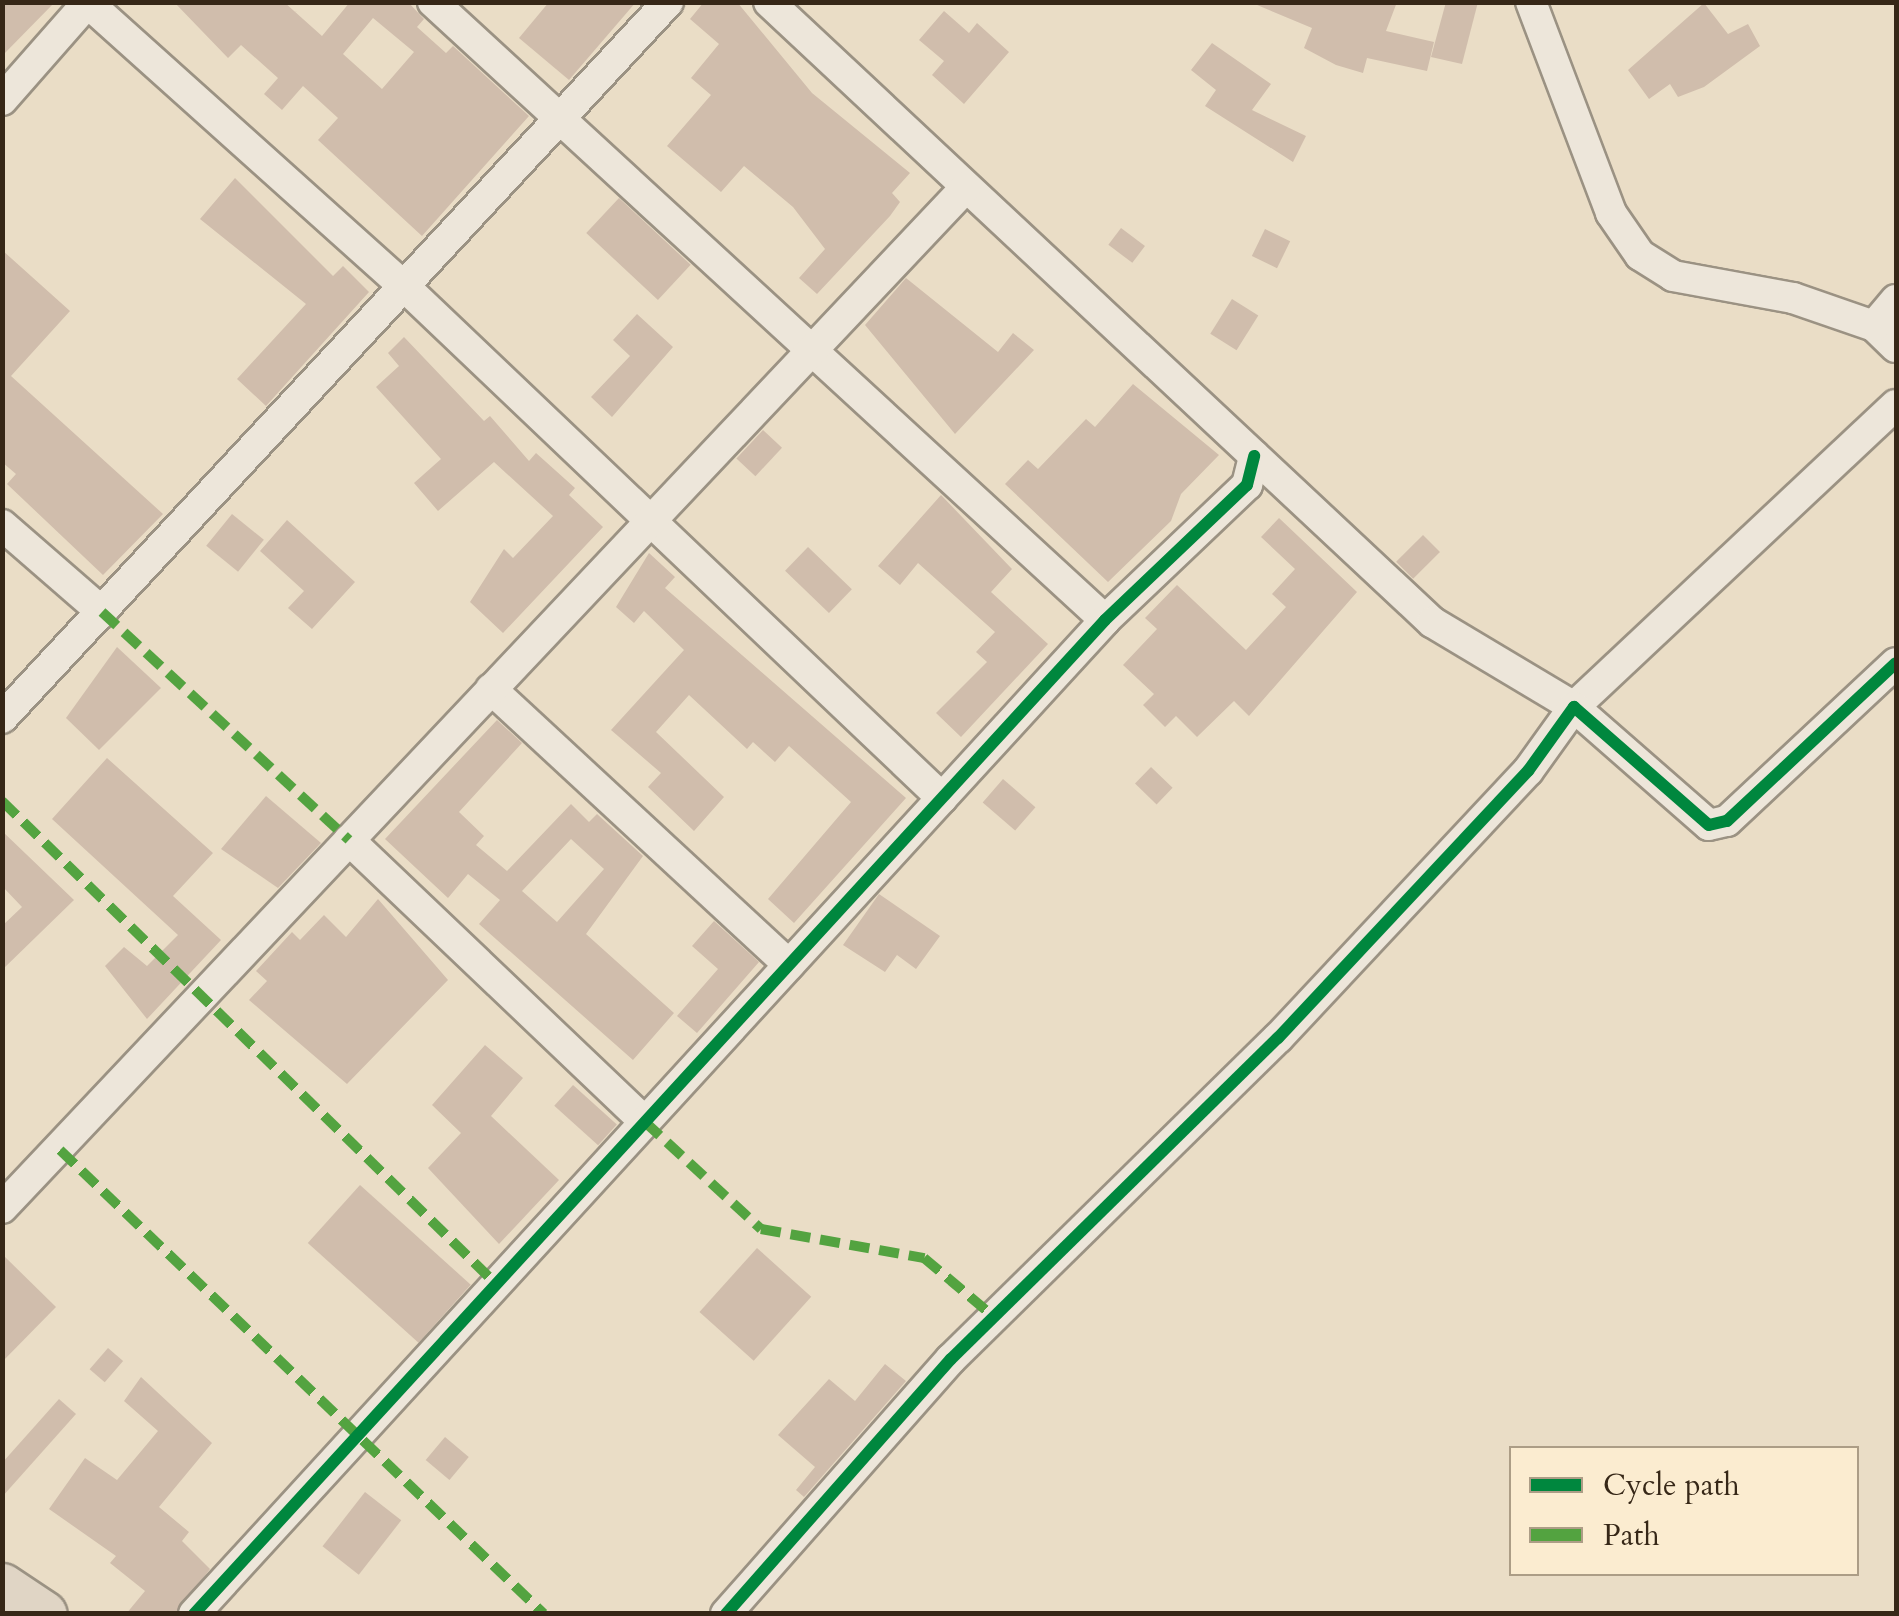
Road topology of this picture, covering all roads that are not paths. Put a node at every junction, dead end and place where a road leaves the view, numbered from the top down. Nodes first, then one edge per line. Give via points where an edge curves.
1 (433, 2) edge
2 (668, 2) edge
3 (769, 2) edge
4 (1531, 2) edge
5 (88, 3) edge
6 (2, 100) edge
7 (560, 120) junction
8 (966, 186) junction
9 (406, 288) junction
10 (1896, 300) edge
11 (1874, 326) junction
12 (1896, 347) edge
13 (811, 350) junction
14 (1896, 405) edge
15 (1254, 456) junction
16 (650, 520) junction
17 (2, 525) edge
18 (102, 612) junction
19 (1105, 620) junction
20 (1896, 662) edge
21 (490, 689) junction
22 (1574, 707) junction
23 (2, 718) edge
24 (942, 798) junction
25 (348, 840) junction
26 (788, 965) junction
27 (645, 1122) junction
28 (2, 1208) edge
29 (3, 1588) edge
30 (44, 1614) edge
31 (194, 1614) edge
32 (726, 1614) edge

1 - 7 street
2 - 7 street
3 - 8 street
4 - 11 street via 1612,213 1640,255 1673,276 1794,298
5 - 6 street
5 - 9 street
7 - 9 street
7 - 13 street
8 - 13 street
8 - 15 street
9 - 16 street
9 - 18 street
10 - 11 street
11 - 12 street
13 - 16 street
13 - 19 street
14 - 22 street
15 - 19 street via 1246,485
15 - 22 street via 1432,622
16 - 21 street
16 - 24 street
17 - 18 street
18 - 23 street
19 - 24 street
20 - 22 street via 1727,820 1710,825
21 - 25 street
21 - 26 street
22 - 32 street via 1515,785 1278,1038 951,1360
24 - 26 street
25 - 27 street
25 - 28 street
26 - 27 street
27 - 31 street
29 - 30 highway

